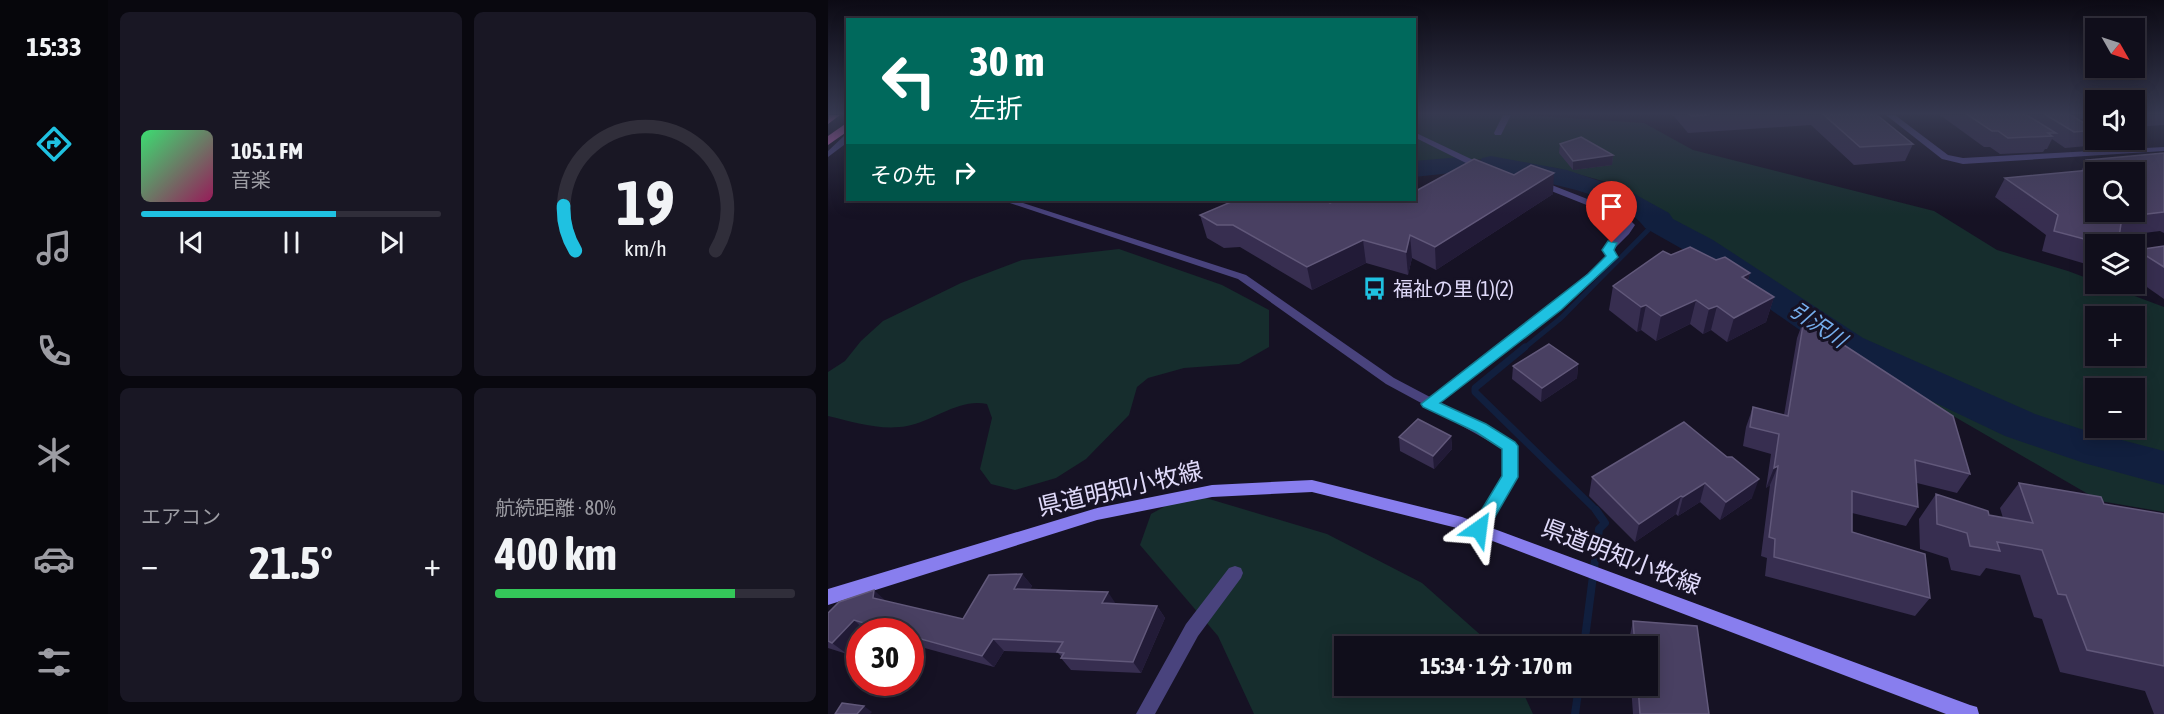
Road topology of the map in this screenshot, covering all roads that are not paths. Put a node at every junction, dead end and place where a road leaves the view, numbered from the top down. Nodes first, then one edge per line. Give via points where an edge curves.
1 (1443, 148) edge
2 (1933, 148) edge
3 (2058, 148) edge
4 (2159, 148) edge
5 (2067, 154) junction
6 (1496, 174) edge
7 (1527, 180) edge
8 (1009, 201) edge
9 (1428, 404) junction
10 (1479, 529) junction
11 (1235, 573) dead end
12 (828, 597) edge
13 (1146, 714) edge
14 (1970, 714) edge

1 - 6 street
2 - 5 street via 1945,158 1963,161
3 - 5 street
4 - 5 street
7 - 9 street via 1620,215 1628,220 1629,230 1612,243 1608,250 1612,257 1592,277
8 - 9 street via 1242,277
9 - 10 street via 1510,446 1510,477
10 - 12 main road, 県道明知小牧線 via 1311,486 1212,492 1097,514
10 - 14 main road, 県道明知小牧線
11 - 13 street via 1192,630

